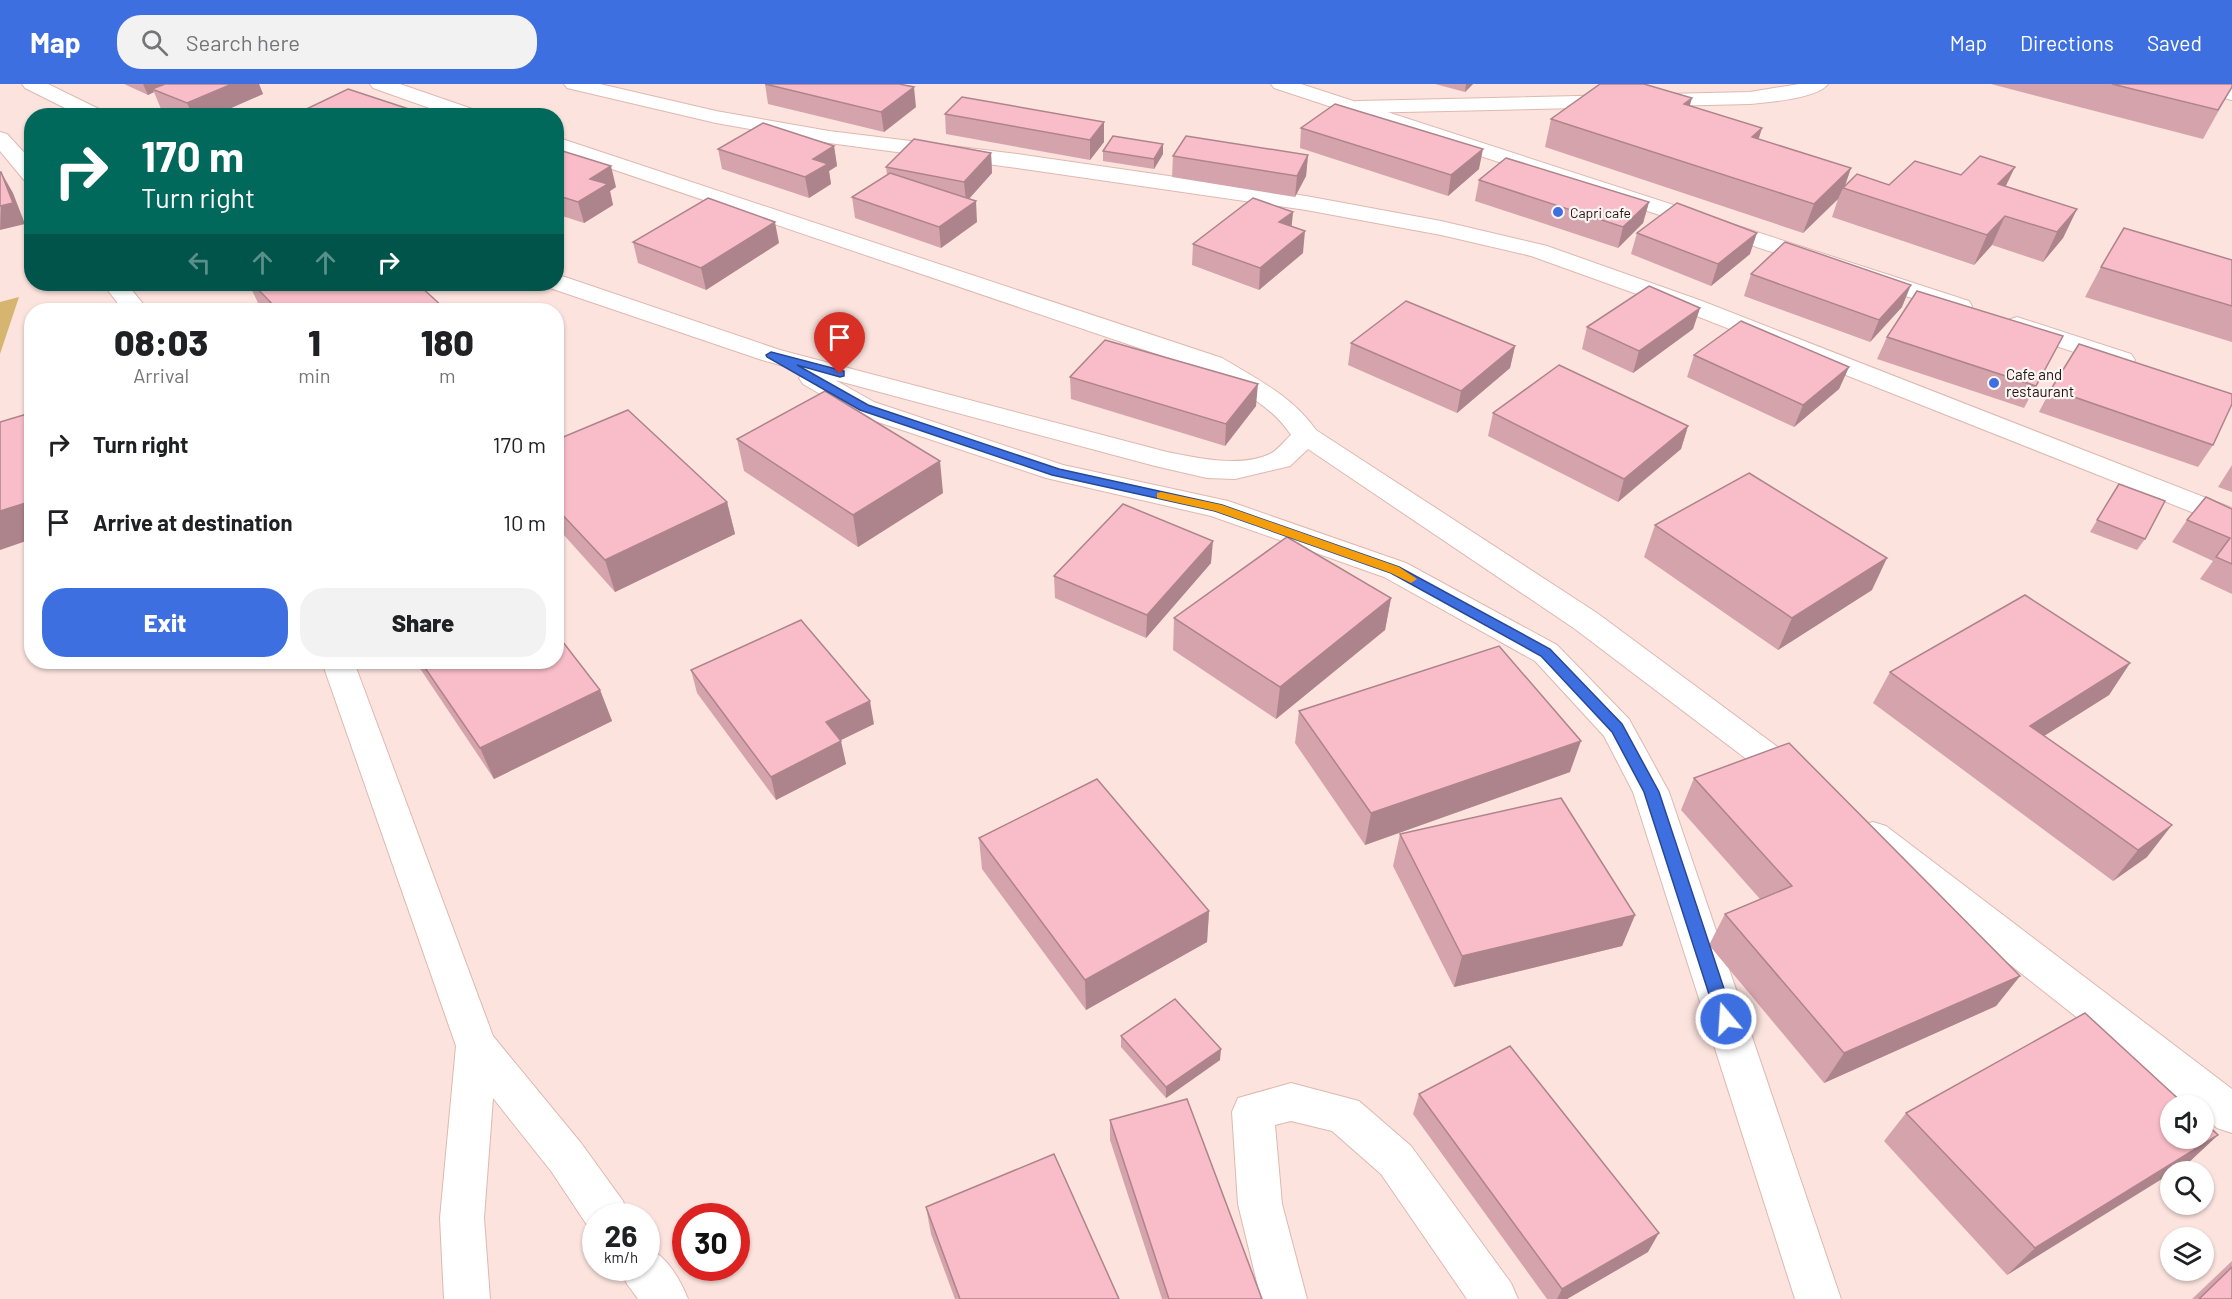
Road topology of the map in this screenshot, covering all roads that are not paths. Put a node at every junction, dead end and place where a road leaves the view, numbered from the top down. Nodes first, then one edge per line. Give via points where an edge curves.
1 (32, 84) edge
2 (380, 84) edge
3 (574, 84) edge
4 (1260, 84) edge
5 (1281, 84) edge
6 (1818, 84) edge
7 (2187, 84) edge
8 (1310, 94) junction
9 (2232, 94) edge
10 (82, 108) edge
11 (450, 108) edge
12 (1357, 108) junction
13 (0, 138) edge
14 (564, 146) edge
15 (24, 166) edge
16 (564, 285) edge
17 (121, 291) edge
18 (131, 303) edge
19 (771, 355) junction
20 (2141, 366) edge
21 (1306, 436) junction
22 (2232, 519) edge
23 (341, 669) edge
24 (1822, 799) edge
25 (1851, 820) edge
26 (476, 1046) junction
27 (2232, 1114) edge
28 (598, 1203) edge
29 (652, 1281) edge
30 (466, 1299) edge
31 (665, 1299) edge
32 (1284, 1299) edge
33 (1495, 1299) edge
34 (1818, 1299) edge

1 - 10 street
2 - 11 street
3 - 22 street via 716,117 818,135 1306,203 1539,250 1693,306
4 - 8 street
5 - 8 street
6 - 12 street via 1795,92 1750,98
7 - 9 street
8 - 12 street
12 - 20 street
13 - 15 street
14 - 21 street via 1213,364 1271,398 1295,418
16 - 19 street
17 - 18 street
19 - 21 street via 1207,468 1235,470 1280,460
19 - 34 street via 864,408 1056,472 1218,508 1395,570 1546,652 1617,728 1652,792
21 - 24 street via 1586,621
23 - 26 street
25 - 27 street
26 - 28 street
26 - 30 street via 462,1218
29 - 31 street
32 - 33 street via 1260,1204 1253,1112 1291,1102 1344,1115 1396,1160

